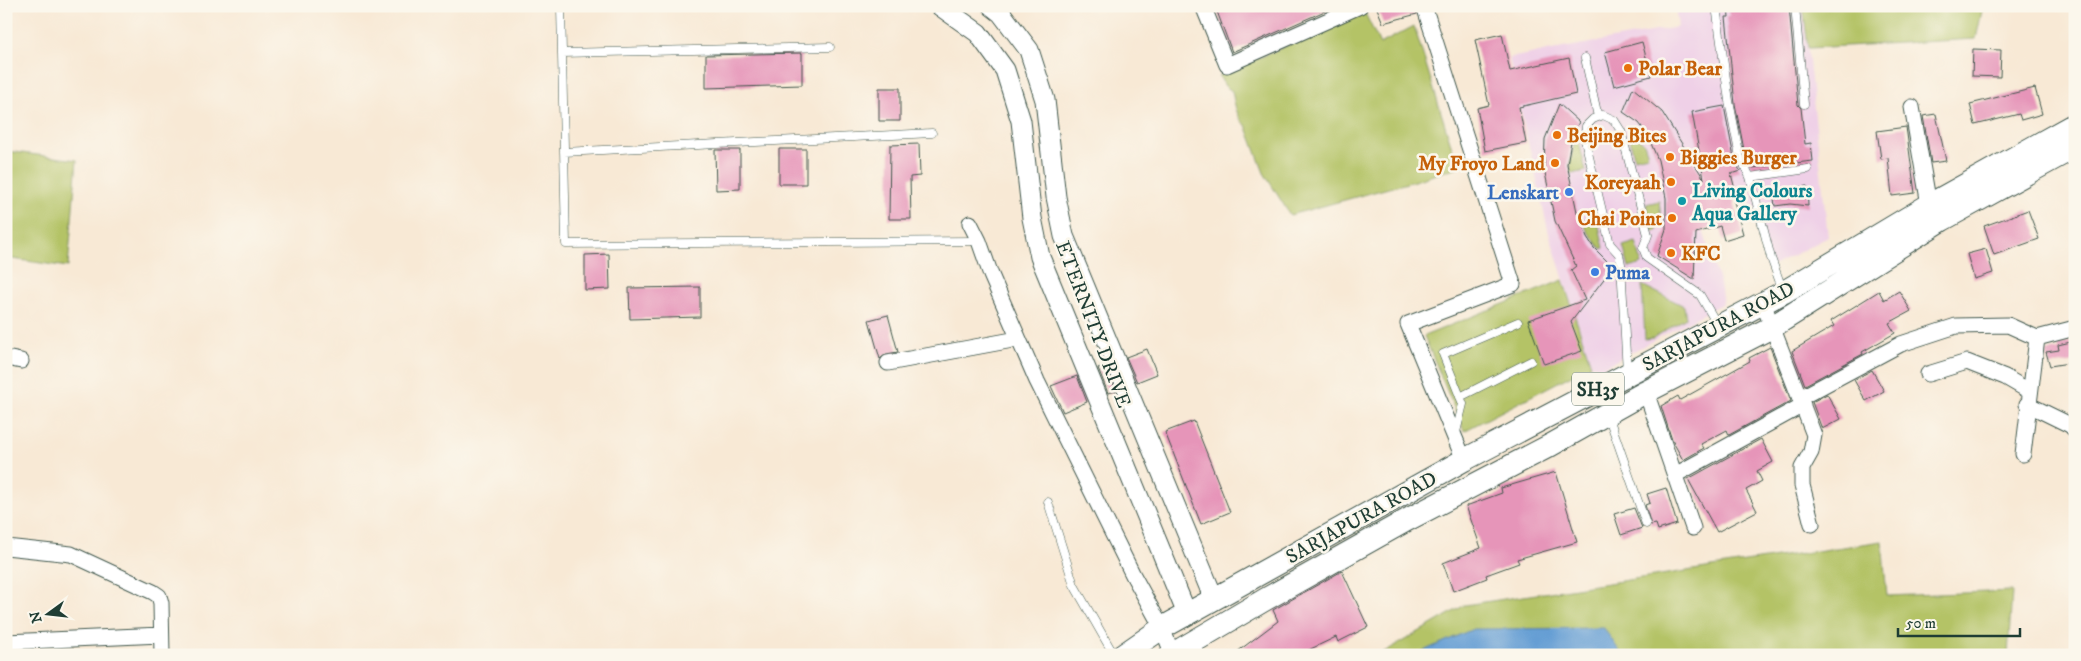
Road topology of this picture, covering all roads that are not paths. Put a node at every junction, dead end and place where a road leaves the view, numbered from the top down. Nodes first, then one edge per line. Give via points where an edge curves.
1 (561, 6) edge
2 (940, 6) edge
3 (992, 6) edge
4 (1203, 6) edge
5 (1360, 6) edge
6 (1424, 6) edge
7 (1716, 6) edge
8 (1795, 6) edge
9 (830, 47) dead end
10 (562, 53) junction
11 (1585, 58) dead end
12 (1804, 104) dead end
13 (1912, 107) dead end
14 (1598, 117) junction
15 (2075, 124) edge
16 (932, 132) dead end
17 (2075, 147) edge
18 (564, 152) junction
19 (1808, 169) dead end
20 (1750, 177) junction
21 (1929, 205) junction
22 (970, 223) dead end
23 (979, 241) junction
24 (1784, 292) junction
25 (1763, 303) junction
26 (1518, 322) dead end
27 (1719, 326) junction
28 (1772, 327) junction
29 (2075, 328) edge
30 (2037, 338) junction
31 (1018, 339) junction
32 (1531, 361) dead end
33 (888, 363) dead end
34 (1627, 374) junction
35 (1928, 374) dead end
36 (1646, 392) junction
37 (1460, 397) junction
38 (2028, 397) junction
39 (1802, 402) junction
40 (1607, 413) junction
41 (2075, 430) edge
42 (1455, 438) junction
43 (2023, 454) dead end
44 (1464, 460) junction
45 (1675, 475) junction
46 (1048, 502) dead end
47 (1646, 524) dead end
48 (1812, 524) dead end
49 (1694, 528) dead end
50 (6, 548) edge
51 (1214, 599) junction
52 (1187, 614) junction
53 (1162, 628) junction
54 (162, 635) junction
55 (6, 642) edge
56 (1172, 654) edge
57 (162, 655) edge
58 (1114, 655) edge
59 (1123, 655) edge

1 - 10 lane
2 - 52 street, ETERNITY DRIVE via 978,33 1005,70 1021,121 1032,218 1040,257
3 - 51 street, ETERNITY DRIVE via 1029,50 1045,100 1056,198 1064,236
4 - 5 street via 1227,65
6 - 42 street via 1513,284 1408,324
7 - 20 lane via 1740,157
8 - 12 lane
9 - 10 lane
10 - 18 lane
11 - 14 lane
13 - 21 street
14 - 27 lane via 1614,120 1621,130 1648,235 1644,248 1647,258 1700,295
14 - 34 lane via 1586,126 1585,140 1610,244 1619,254 1621,264
15 - 21 main road, SARJAPURA ROAD / SH35
16 - 18 lane
17 - 28 main road, SARJAPURA ROAD via 1942,220
18 - 23 lane via 566,244
19 - 20 lane
20 - 24 lane
21 - 24 main road, SARJAPURA ROAD / SH35
22 - 23 street
23 - 31 street
24 - 25 main road, SARJAPURA ROAD / SH35
25 - 27 main road, SARJAPURA ROAD / SH35
25 - 28 street
26 - 37 lane via 1443,354
27 - 34 main road, SARJAPURA ROAD / SH35
28 - 36 main road, SARJAPURA ROAD
28 - 39 street
29 - 30 street
30 - 38 street
30 - 39 street via 2008,325 1956,326 1901,344
31 - 33 street
31 - 53 street via 1128,566
32 - 37 lane
34 - 44 main road, SARJAPURA ROAD / SH35
35 - 38 street via 1967,362 2005,376
36 - 40 main road, SARJAPURA ROAD
36 - 45 street
37 - 42 lane via 1464,404
38 - 41 street
38 - 43 street
39 - 45 street
39 - 48 street via 1814,435 1802,468 1802,485
40 - 47 lane
40 - 56 main road, SARJAPURA ROAD via 1407,520
42 - 44 street
44 - 51 main road, SARJAPURA ROAD / SH35
45 - 49 street
46 - 58 lane via 1074,585
50 - 54 street via 70,554 154,592 161,603
51 - 52 main road, SARJAPURA ROAD / SH35
52 - 53 main road, SARJAPURA ROAD / SH35
53 - 56 street
53 - 59 main road, SARJAPURA ROAD / SH35
54 - 55 street
54 - 57 street

